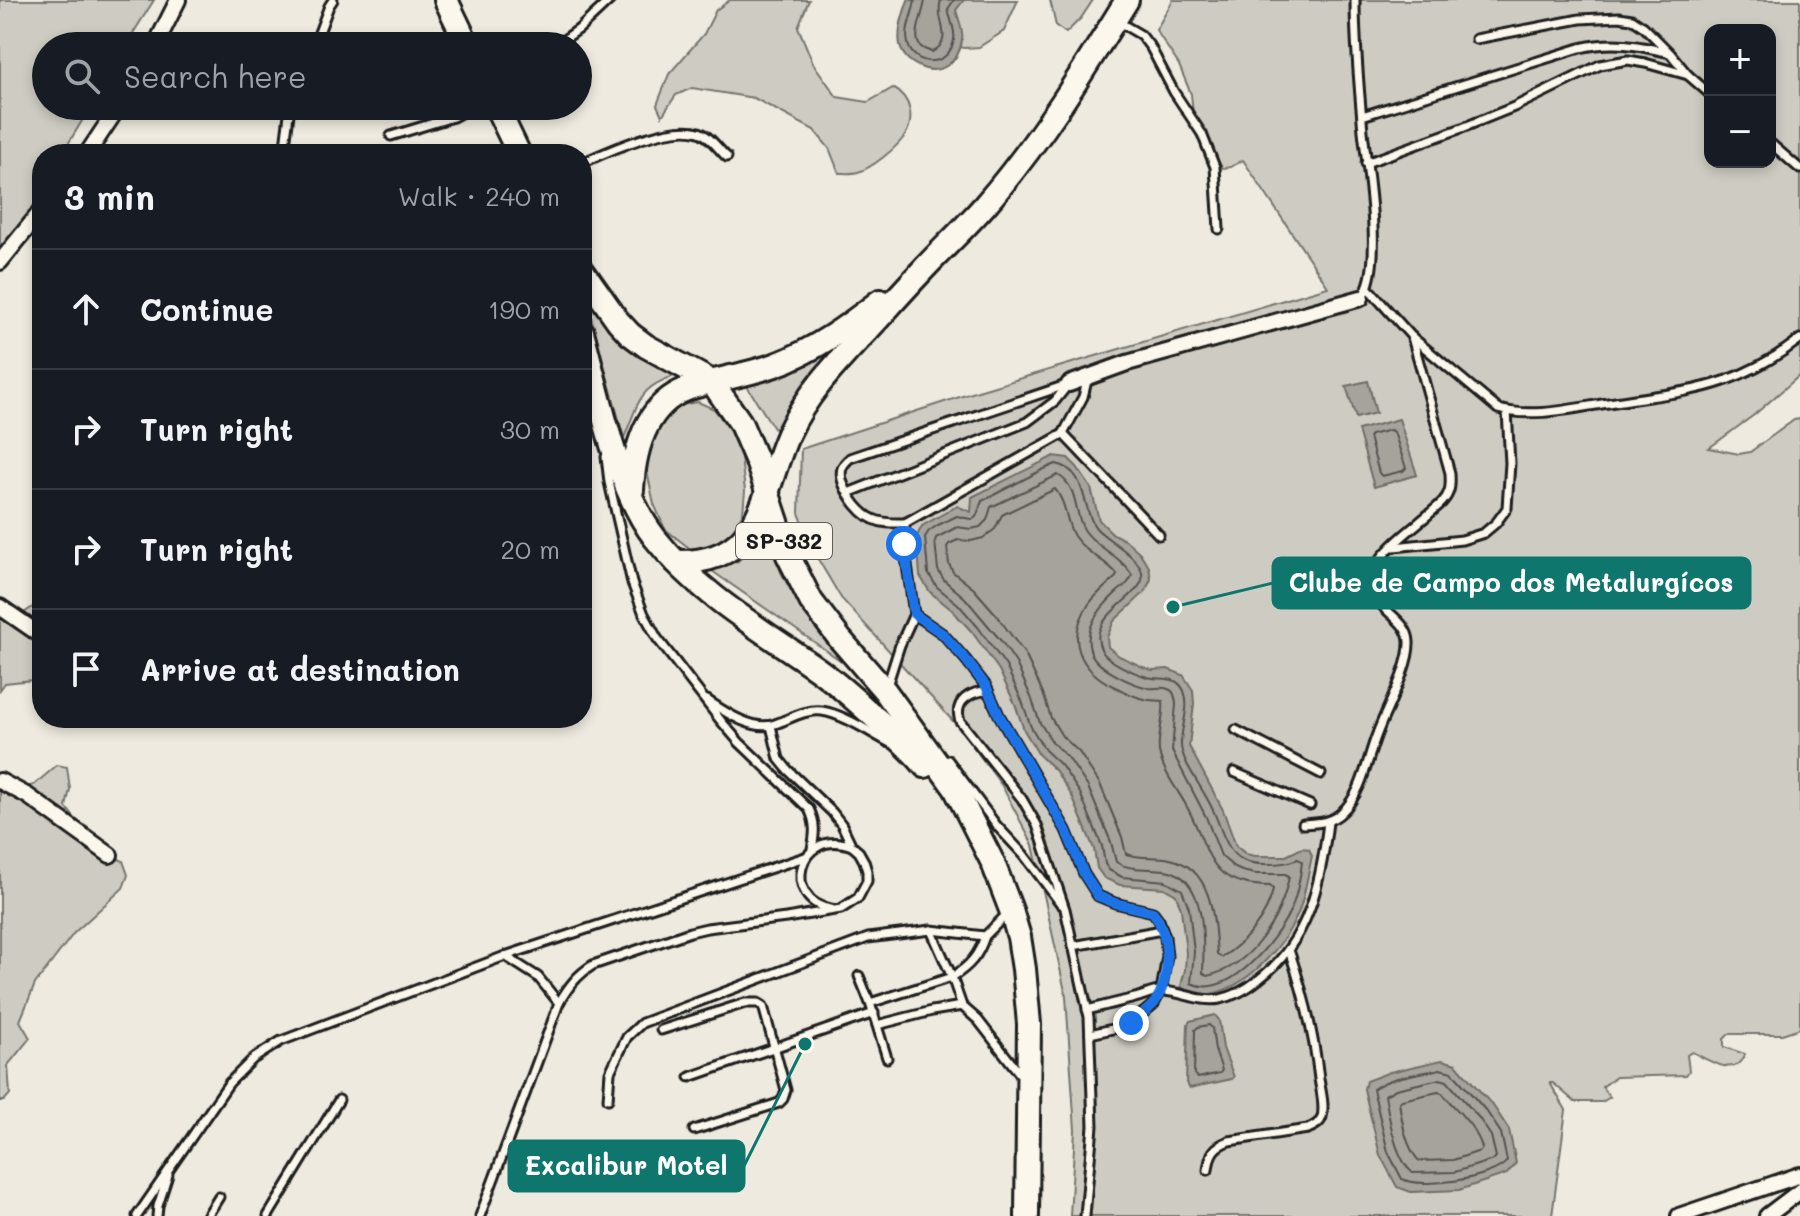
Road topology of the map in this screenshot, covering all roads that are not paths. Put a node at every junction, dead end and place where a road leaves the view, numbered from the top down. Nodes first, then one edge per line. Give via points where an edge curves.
1 (178, 0) edge
2 (333, 0) edge
3 (610, 0) edge
4 (1355, 0) edge
5 (450, 2) edge
6 (1121, 10) edge
7 (162, 32) edge
8 (319, 32) edge
9 (462, 32) edge
10 (575, 32) edge
11 (1476, 39) dead end
12 (1670, 53) junction
13 (1688, 75) junction
14 (1704, 89) edge
15 (1362, 116) junction
16 (110, 120) edge
17 (288, 120) edge
18 (443, 120) edge
19 (503, 120) edge
20 (391, 136) dead end
21 (94, 144) edge
22 (285, 144) edge
23 (514, 144) edge
24 (1776, 148) edge
25 (727, 157) dead end
26 (592, 158) edge
27 (1366, 163) junction
28 (1800, 169) edge
29 (32, 222) edge
30 (1219, 229) dead end
31 (0, 262) edge
32 (920, 272) junction
33 (592, 284) edge
34 (1364, 293) junction
35 (1412, 337) junction
36 (1800, 339) edge
37 (592, 369) edge
38 (1088, 377) junction
39 (712, 382) junction
40 (1069, 384) junction
41 (598, 391) junction
42 (1507, 411) junction
43 (1063, 434) junction
44 (767, 491) junction
45 (848, 493) junction
46 (632, 498) junction
47 (905, 523) junction
48 (1159, 535) dead end
49 (1392, 547) junction
50 (676, 562) junction
51 (0, 607) edge
52 (914, 614) junction
53 (32, 629) edge
54 (885, 691) junction
55 (988, 691) junction
56 (701, 697) junction
57 (771, 726) junction
58 (1236, 730) dead end
59 (913, 731) junction
60 (921, 761) junction
61 (1234, 772) dead end
62 (1321, 774) dead end
63 (0, 781) edge
64 (1310, 805) dead end
65 (1328, 822) junction
66 (1303, 824) dead end
67 (978, 833) junction
68 (852, 846) junction
69 (812, 849) junction
70 (110, 855) dead end
71 (805, 857) junction
72 (841, 909) junction
73 (1065, 909) junction
74 (1011, 910) junction
75 (931, 930) junction
76 (1162, 930) junction
77 (985, 936) junction
78 (1073, 946) junction
79 (1289, 950) junction
80 (505, 956) junction
81 (859, 976) dead end
82 (952, 977) junction
83 (1161, 991) junction
84 (559, 1003) junction
85 (870, 1003) junction
86 (962, 1006) junction
87 (1087, 1010) junction
88 (874, 1013) junction
89 (877, 1025) junction
90 (661, 1030) dead end
91 (1090, 1034) junction
92 (774, 1048) junction
93 (887, 1058) dead end
94 (690, 1077) dead end
95 (1030, 1087) junction
96 (608, 1099) dead end
97 (339, 1100) dead end
98 (694, 1130) dead end
99 (169, 1169) junction
100 (1208, 1170) dead end
101 (1800, 1175) edge
102 (219, 1197) dead end
103 (1798, 1197) edge
104 (137, 1216) edge
105 (157, 1216) edge
106 (207, 1216) edge
107 (268, 1216) edge
108 (480, 1216) edge
109 (1027, 1216) edge
110 (1085, 1216) edge
111 (1679, 1216) edge
112 (1767, 1216) edge

1 - 7 street
2 - 8 lane
3 - 10 lane
4 - 15 lane
5 - 9 main road
6 - 30 lane via 1151,48 1202,134 1215,167
6 - 32 main road via 1026,155
11 - 12 lane via 1619,17 1644,27
12 - 13 lane
12 - 15 lane via 1599,43
13 - 14 lane
13 - 27 lane via 1612,61 1514,107
15 - 27 lane
16 - 21 street
17 - 22 lane
18 - 20 lane
19 - 23 main road
24 - 28 lane
25 - 26 lane via 701,132 681,130
27 - 34 lane via 1374,254
29 - 31 street
32 - 39 main road via 809,350
32 - 44 main road via 803,406
33 - 39 main road, SP-332 via 630,334
34 - 35 lane
34 - 38 street
35 - 42 lane
35 - 49 lane via 1450,489 1442,503
36 - 42 lane via 1756,368 1694,389 1547,411
37 - 41 main road, SP-332
38 - 40 street
38 - 43 lane
39 - 44 main road, SP-332 via 740,422
39 - 46 main road via 676,394 654,412 633,468
40 - 45 lane via 1027,422
40 - 45 lane via 850,458 841,470
41 - 46 main road, SP-332
41 - 56 lane via 609,482 632,583 657,638
42 - 49 lane via 1507,508 1496,523 1462,540
43 - 47 lane
43 - 48 lane
44 - 50 main road via 758,518 740,543 697,563
44 - 54 main road, SP-332 via 788,555 811,601
45 - 47 lane via 872,519
46 - 50 main road, SP-332
47 - 52 lane
49 - 65 lane via 1372,573 1372,592 1408,632 1407,656 1354,795
50 - 60 main road, SP-332 via 719,602 818,669
51 - 53 street
52 - 54 lane
52 - 55 lane via 943,634
54 - 59 main road, SP-332
55 - 73 lane via 967,697 957,713 1037,825
55 - 76 lane via 1098,896 1153,912
56 - 57 lane via 740,721
56 - 69 lane via 809,809 815,827
57 - 60 lane via 822,711
57 - 68 lane via 779,759 832,812
58 - 62 lane
59 - 67 main road, SP-332 via 955,788
59 - 73 lane via 942,753
60 - 67 main road, SP-332
61 - 64 lane
63 - 70 street
65 - 66 lane
65 - 79 lane via 1314,900
67 - 74 main road, SP-332
68 - 69 lane via 832,841
68 - 72 lane via 864,861 867,881 858,898
69 - 71 lane
71 - 72 lane via 801,883 806,895 828,909
71 - 80 lane
72 - 84 lane via 707,928 611,958 580,974
73 - 78 lane
74 - 77 lane
74 - 95 main road, SP-332 via 1024,969
75 - 77 lane
75 - 82 lane
75 - 96 lane via 868,938 642,1023 627,1037 610,1072
76 - 78 lane
76 - 83 lane via 1167,956
77 - 82 lane via 971,964
78 - 87 lane
79 - 83 lane via 1269,972 1233,995 1204,1000
79 - 100 lane via 1314,1037 1322,1119 1308,1129 1221,1144 1209,1155
80 - 84 lane via 538,977
80 - 99 lane via 281,1041 229,1083
81 - 85 lane
82 - 85 lane
82 - 86 lane
83 - 87 lane
83 - 91 lane via 1131,1023
84 - 108 lane
85 - 88 lane
86 - 89 lane
86 - 95 lane
87 - 91 lane
88 - 89 lane
88 - 92 lane
89 - 93 lane
90 - 92 lane via 758,1003
91 - 110 lane via 1093,1126
92 - 94 lane
92 - 98 lane via 786,1090 783,1099
95 - 109 main road, SP-332
97 - 107 lane
99 - 104 lane
99 - 105 lane
101 - 111 street
102 - 106 lane
103 - 112 street

